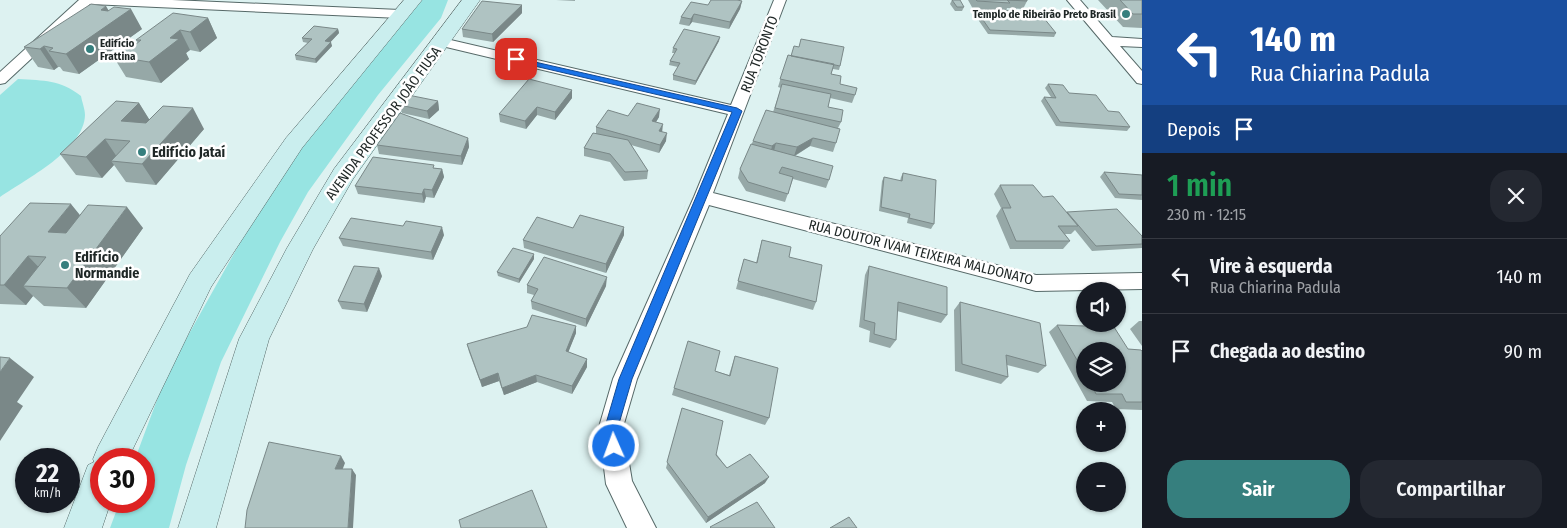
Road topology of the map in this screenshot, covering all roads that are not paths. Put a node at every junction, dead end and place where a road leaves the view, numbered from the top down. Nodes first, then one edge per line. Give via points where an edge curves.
1 (86, 0) edge
2 (470, 0) edge
3 (780, 0) edge
4 (1073, 0) edge
5 (406, 7) edge
6 (1109, 41) junction
7 (442, 42) junction
8 (1142, 43) edge
9 (0, 80) edge
10 (1142, 80) edge
11 (737, 111) junction
12 (703, 197) junction
13 (1142, 281) edge
14 (116, 448) edge
15 (90, 508) edge
16 (83, 528) edge
17 (197, 528) edge
18 (642, 528) edge

1 - 5 street
1 - 9 street
2 - 7 main road, AVENIDA PROFESSOR JOÃO FIUSA
3 - 11 street, RUA TORONTO
4 - 6 street
5 - 14 main road via 294,143 200,282
6 - 8 street
6 - 10 street
7 - 11 street
7 - 17 main road, AVENIDA PROFESSOR JOÃO FIUSA via 343,175 300,248 254,339
11 - 12 street, RUA TORONTO
12 - 13 street, RUA DOUTOR IVAM TEIXEIRA MALDONATO via 1036,282
12 - 18 street, RUA TORONTO via 625,379 612,427 619,484
15 - 16 main road

